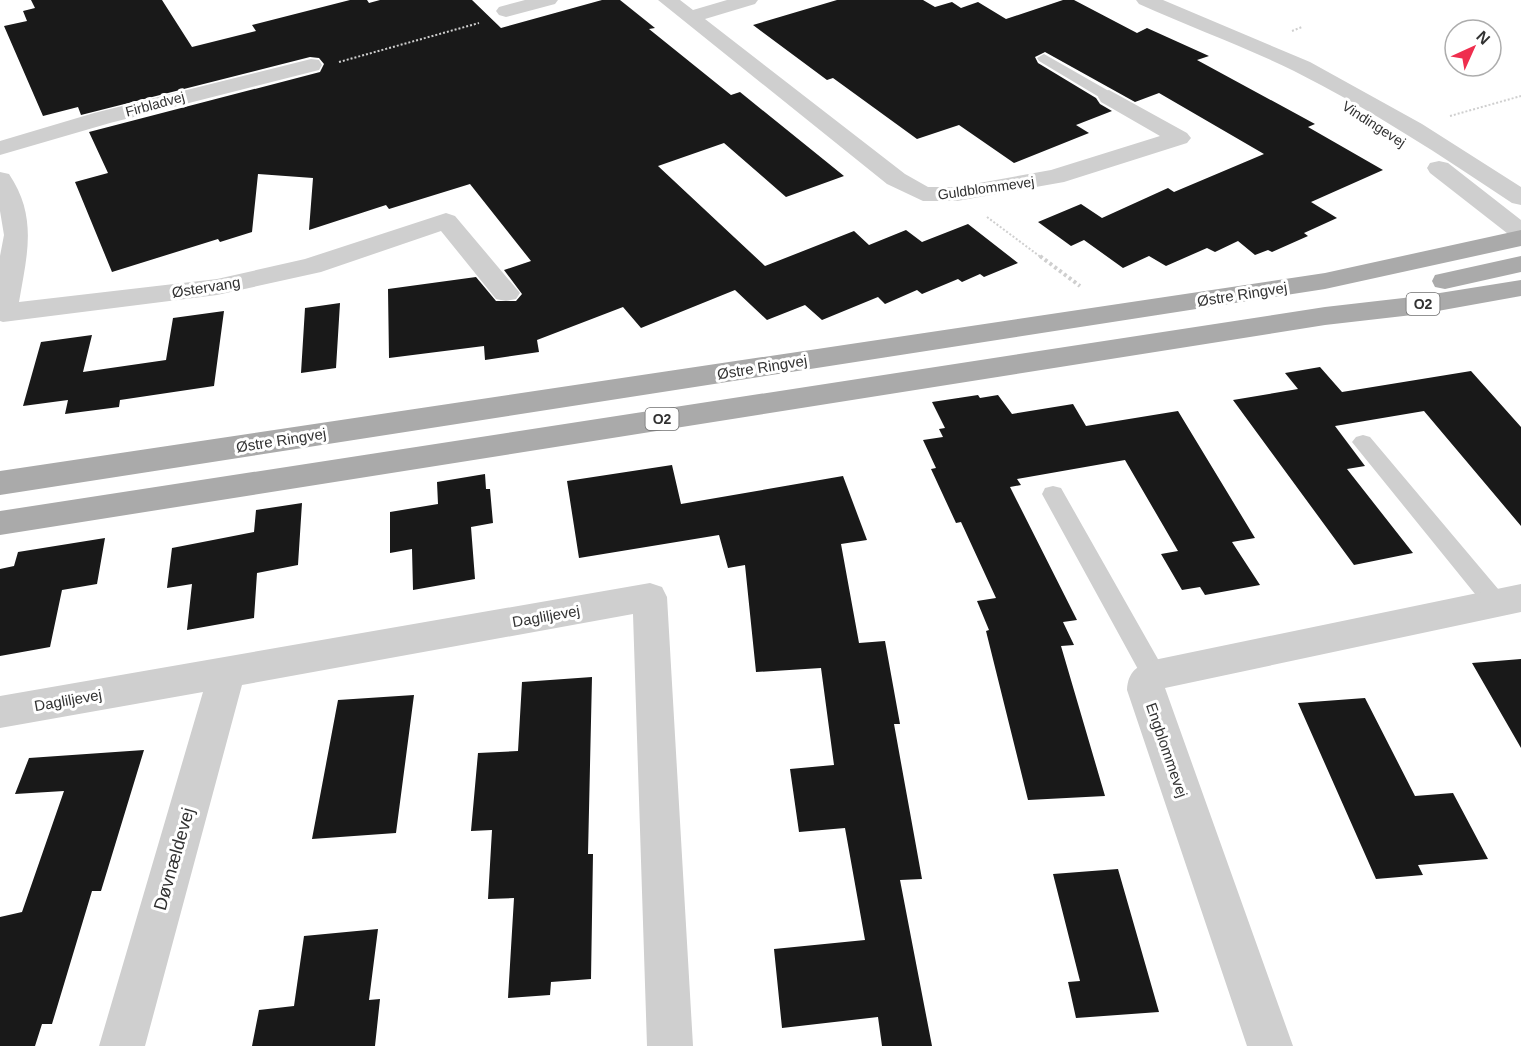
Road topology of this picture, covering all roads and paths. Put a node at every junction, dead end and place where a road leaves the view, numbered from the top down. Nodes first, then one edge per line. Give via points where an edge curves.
1 (548, 0) edge
2 (668, 0) edge
3 (748, 0) edge
4 (1146, 0) edge
5 (506, 11) joint
6 (691, 17) junction
7 (1218, 32) junction
8 (1044, 58) dead end
9 (311, 65) joint
10 (1521, 96) edge
11 (1108, 97) joint
12 (1413, 127) junction
13 (0, 148) edge
14 (0, 179) edge
15 (957, 194) junction
16 (1521, 198) edge
17 (1521, 232) edge
18 (1521, 238) edge
19 (1521, 264) edge
20 (1521, 288) edge
21 (1086, 291) dead end
22 (506, 293) dead end
23 (1, 314) edge
24 (1325, 316) junction
25 (1363, 442) dead end
26 (0, 483) edge
27 (1053, 494) dead end
28 (0, 522) edge
29 (1508, 601) edge
30 (227, 672) junction
31 (1154, 675) junction
32 (0, 712) edge
33 (122, 1046) edge
34 (670, 1046) edge
35 (1270, 1046) edge

1 - 5 street
2 - 6 street, Guldblommevej
3 - 6 street
4 - 7 street, Vindingevej
5 - 9 path via 495,18 339,62
6 - 15 street, Guldblommevej via 907,188 923,194
7 - 12 street, Vindingevej via 1299,65
7 - 17 street, Vindingevej via 1364,116
8 - 11 lane, Guldblommevej
9 - 13 street, Firbladvej
10 - 12 path
11 - 15 street, Guldblommevej via 1179,138 1054,177
12 - 16 street, Vindingevej
14 - 23 street, Østervang via 17,235
15 - 21 path
18 - 26 main road, Østre Ringvej via 1325,282
19 - 24 main road via 1409,290
20 - 24 main road, O2
22 - 23 street, Østervang via 446,221 312,266 217,287
24 - 28 main road, O2
25 - 29 lane
27 - 31 lane
29 - 31 street
30 - 32 street, Dagliljevej
30 - 33 street, Døvnældevej
30 - 34 street, Dagliljevej via 650,597
31 - 35 street, Engblommevej via 1146,681 1146,690

